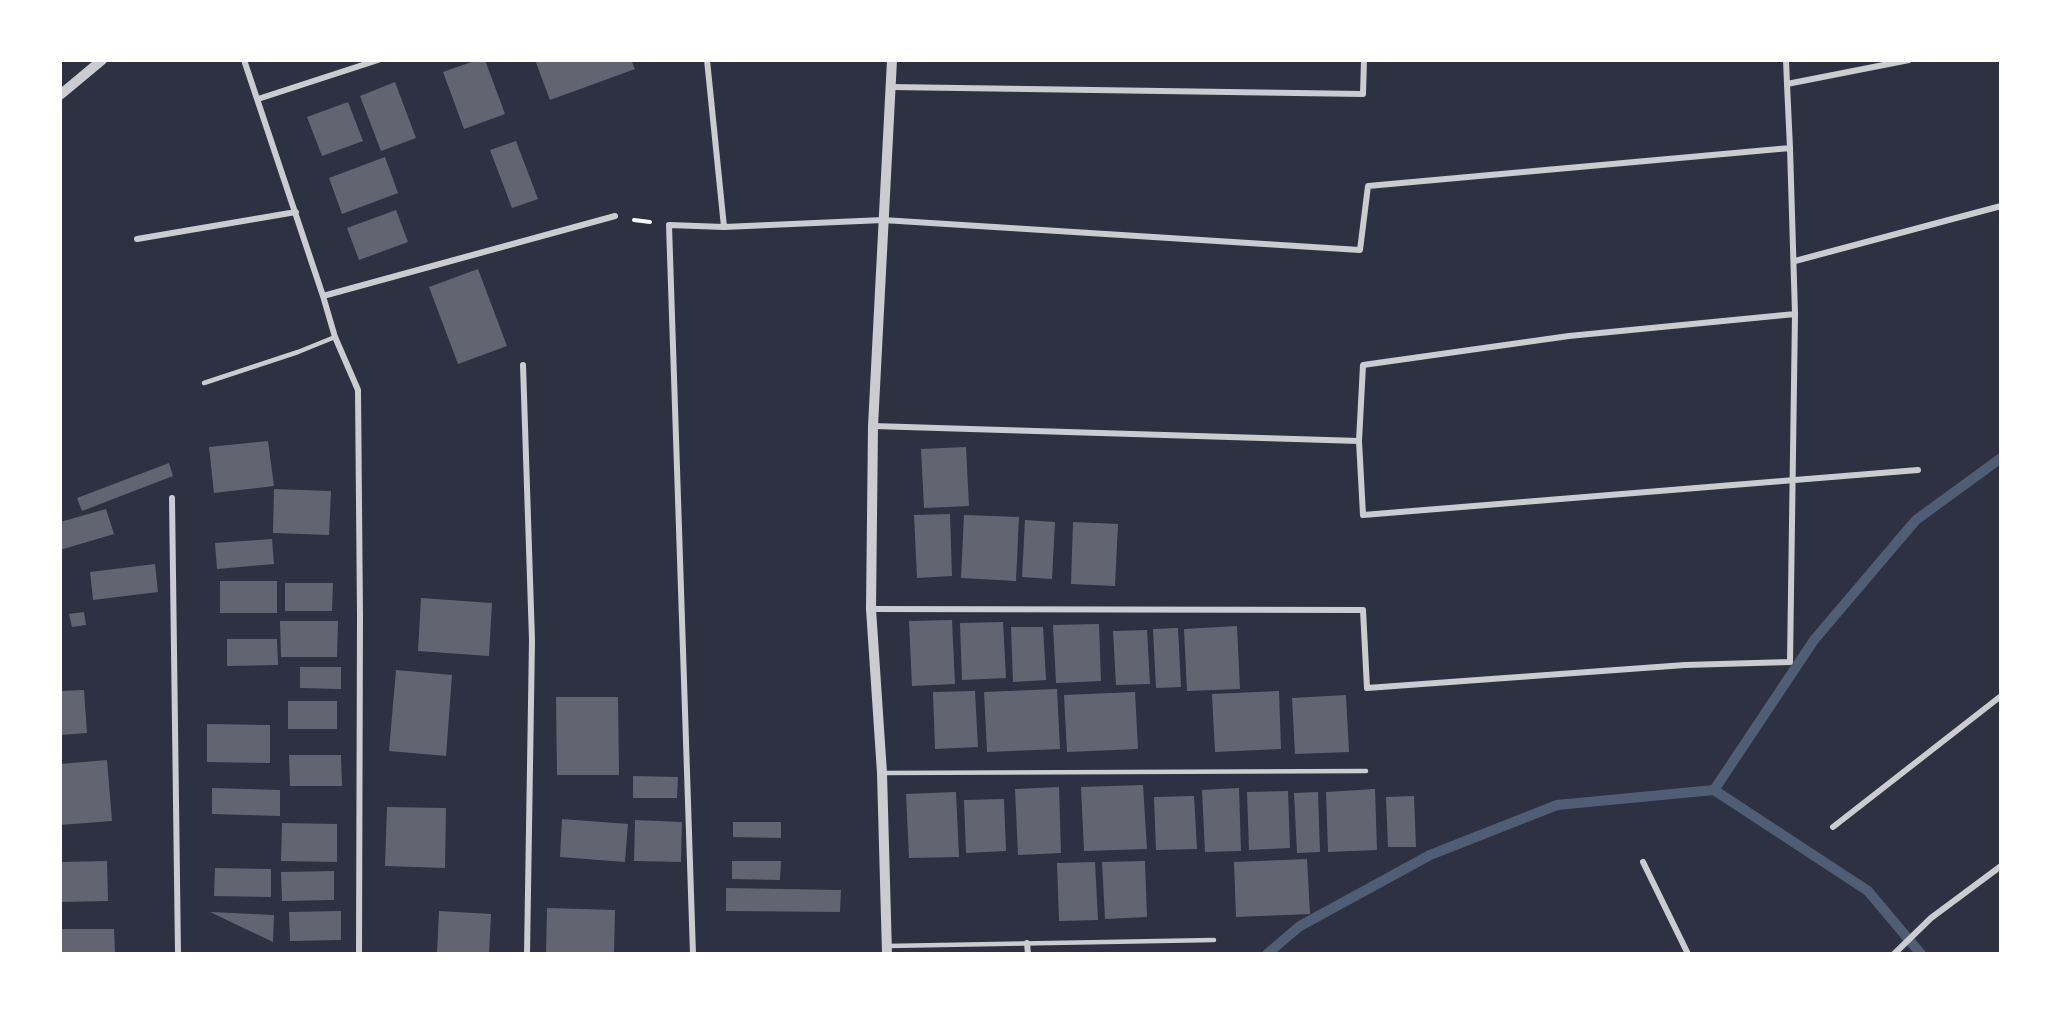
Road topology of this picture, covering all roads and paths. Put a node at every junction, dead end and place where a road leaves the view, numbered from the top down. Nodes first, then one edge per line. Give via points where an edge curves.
1 (102, 60) edge
2 (244, 60) edge
3 (378, 60) edge
4 (707, 60) edge
5 (892, 60) edge
6 (1364, 60) edge
7 (1786, 60) edge
8 (1908, 60) edge
9 (1787, 84) junction
10 (891, 87) junction
11 (60, 95) edge
12 (258, 99) junction
13 (1790, 148) junction
14 (2001, 206) edge
15 (296, 212) junction
16 (615, 216) joint
17 (883, 220) junction
18 (669, 225) junction
19 (724, 227) junction
20 (138, 239) dead end
21 (1795, 261) junction
22 (323, 296) junction
23 (1795, 314) junction
24 (335, 337) junction
25 (523, 365) dead end
26 (204, 383) dead end
27 (873, 426) junction
28 (1359, 441) junction
29 (1918, 470) dead end
30 (1793, 479) junction
31 (172, 498) dead end
32 (871, 609) junction
33 (2001, 696) edge
34 (1366, 771) dead end
35 (882, 773) junction
36 (1833, 827) dead end
37 (1643, 862) dead end
38 (2001, 866) edge
39 (1214, 940) dead end
40 (1027, 943) junction
41 (887, 950) edge
42 (1895, 953) edge
43 (178, 954) edge
44 (359, 954) edge
45 (527, 954) edge
46 (693, 954) edge
47 (1028, 954) edge
48 (1688, 954) edge

1 - 11 street
2 - 12 street
3 - 12 street
4 - 19 street
5 - 10 street
6 - 10 street via 1363,94
7 - 9 street
8 - 9 street
9 - 13 street
10 - 17 street
12 - 15 street
13 - 17 street via 1368,186 1360,250
13 - 21 street
14 - 21 street
15 - 20 street
15 - 22 street
16 - 18 path
16 - 22 street
17 - 19 street
17 - 27 street
18 - 19 street
18 - 46 street
21 - 23 street
22 - 24 street
23 - 28 street via 1569,336 1363,365
23 - 30 street
24 - 26 lane
24 - 44 street via 358,390
25 - 45 street via 532,640
27 - 28 street
27 - 32 street
28 - 30 street via 1363,515
29 - 30 street
30 - 32 street via 1790,662 1685,665 1368,688 1362,610
31 - 43 street
32 - 35 street
33 - 36 street
34 - 35 lane
35 - 41 street
37 - 48 street
38 - 42 street
39 - 40 lane
40 - 41 lane
40 - 47 street

